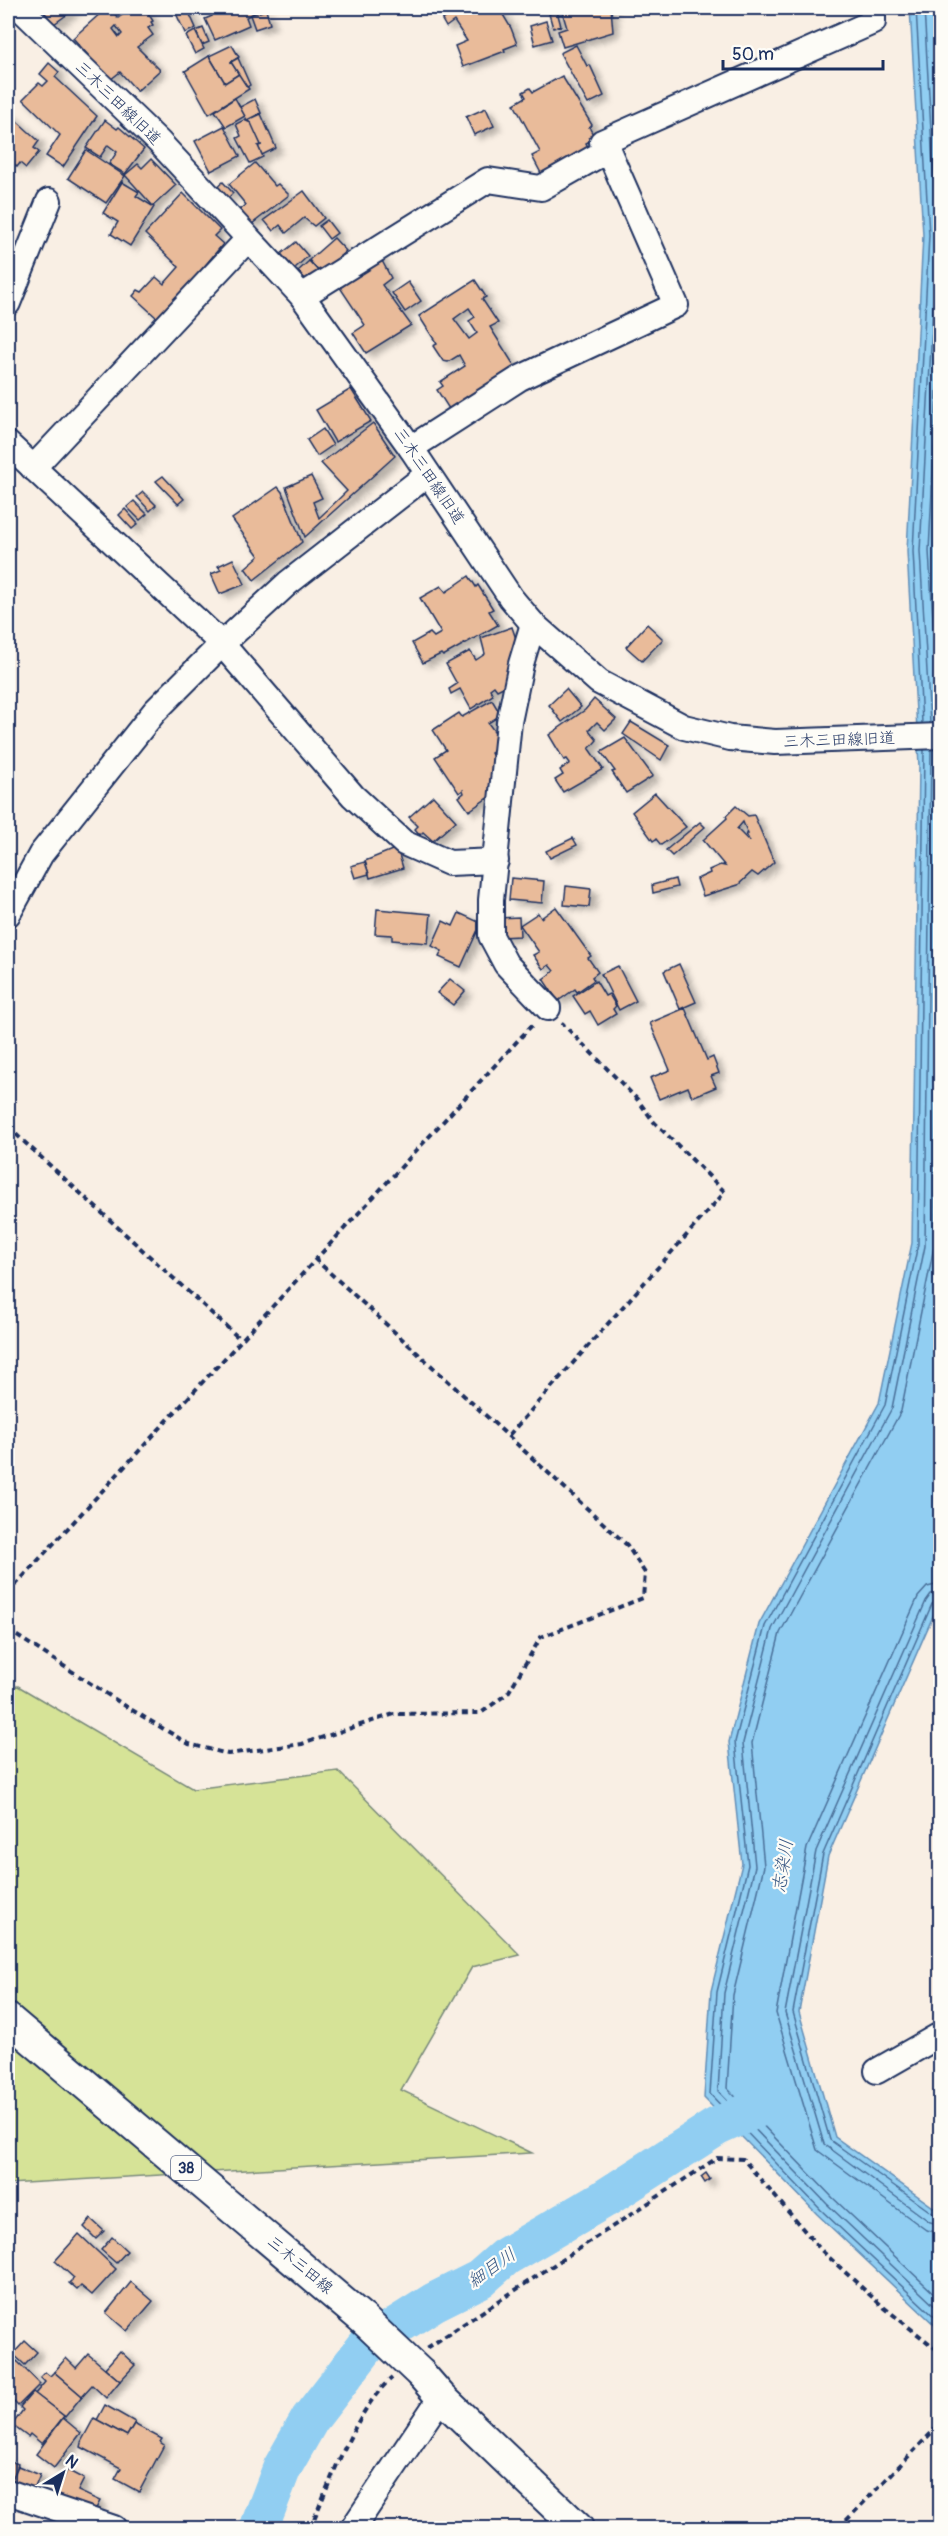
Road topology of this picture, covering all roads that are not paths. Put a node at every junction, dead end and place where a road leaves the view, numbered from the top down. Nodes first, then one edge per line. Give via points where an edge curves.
1 (20, 8) edge
2 (873, 8) edge
3 (608, 150) junction
4 (49, 201) dead end
5 (248, 238) junction
6 (302, 296) junction
7 (8, 303) edge
8 (8, 444) edge
9 (411, 448) junction
10 (33, 468) junction
11 (429, 474) junction
12 (533, 624) junction
13 (222, 644) junction
14 (940, 736) edge
15 (496, 861) junction
16 (8, 914) edge
17 (548, 1008) road end
18 (8, 2019) edge
19 (940, 2035) edge
20 (877, 2071) dead end
21 (441, 2397) junction
22 (8, 2492) edge
23 (114, 2529) edge
24 (353, 2529) edge
25 (578, 2529) edge

1 - 5 street, 三木三田線旧道 via 159,142
2 - 3 street via 873,22 602,142
3 - 6 street via 541,188 488,180
3 - 9 street via 676,305 520,378
4 - 7 street
5 - 6 street, 三木三田線旧道
5 - 10 street
6 - 9 street, 三木三田線旧道
8 - 10 street
9 - 11 street, 三木三田線旧道
10 - 13 street
11 - 12 street, 三木三田線旧道
11 - 13 street via 288,583
12 - 14 street, 三木三田線旧道 via 599,682 684,727 730,738 775,742
12 - 15 street via 520,664 509,722
13 - 15 street via 353,796 404,843 449,863
13 - 16 street via 155,711 48,845
15 - 17 street via 491,936 506,964
18 - 21 main road, 三木三田線 / 38, bridge via 363,2319
19 - 20 street
21 - 24 street
21 - 25 main road, 三木三田線 / 38
22 - 23 street

